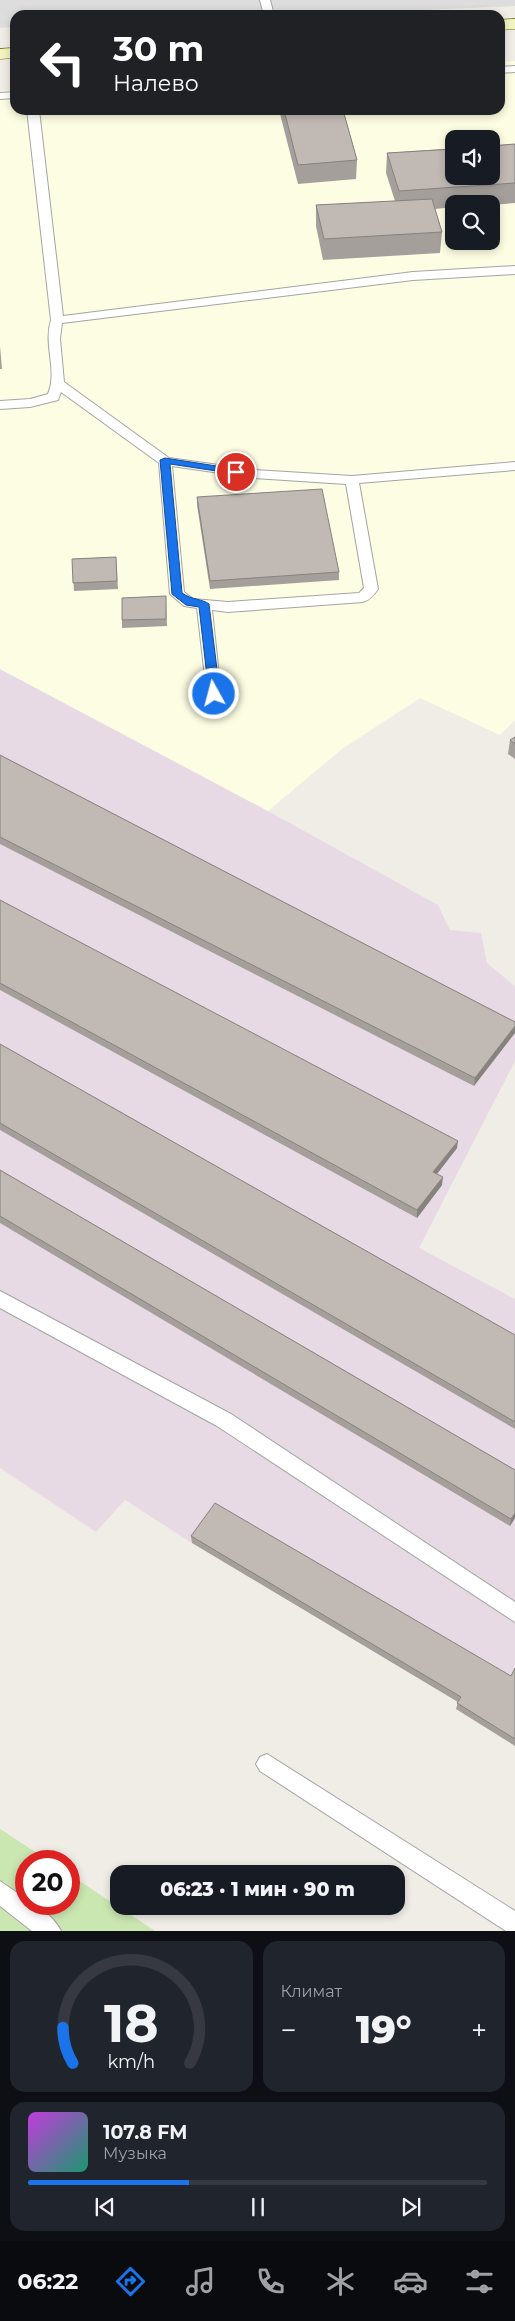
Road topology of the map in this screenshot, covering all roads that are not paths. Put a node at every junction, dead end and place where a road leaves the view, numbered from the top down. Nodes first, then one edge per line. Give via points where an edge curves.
1 (34, 115) edge
2 (515, 270) edge
3 (57, 320) junction
4 (60, 385) junction
5 (0, 405) edge
6 (165, 460) junction
7 (515, 466) edge
8 (352, 480) junction
9 (204, 604) junction
10 (214, 694) dead end
11 (0, 1299) edge
12 (515, 1613) edge
13 (267, 1764) dead end
14 (0, 1892) edge
15 (515, 1924) edge
16 (50, 1931) edge

1 - 3 lane
2 - 3 lane via 413,276
3 - 4 lane via 53,330
4 - 5 lane via 53,397
4 - 6 lane
6 - 8 lane via 254,474
6 - 9 lane via 177,594 189,603
7 - 8 lane
8 - 9 lane via 371,589 363,597 228,607
9 - 10 lane
11 - 12 lane via 224,1420
13 - 15 lane
14 - 16 lane

